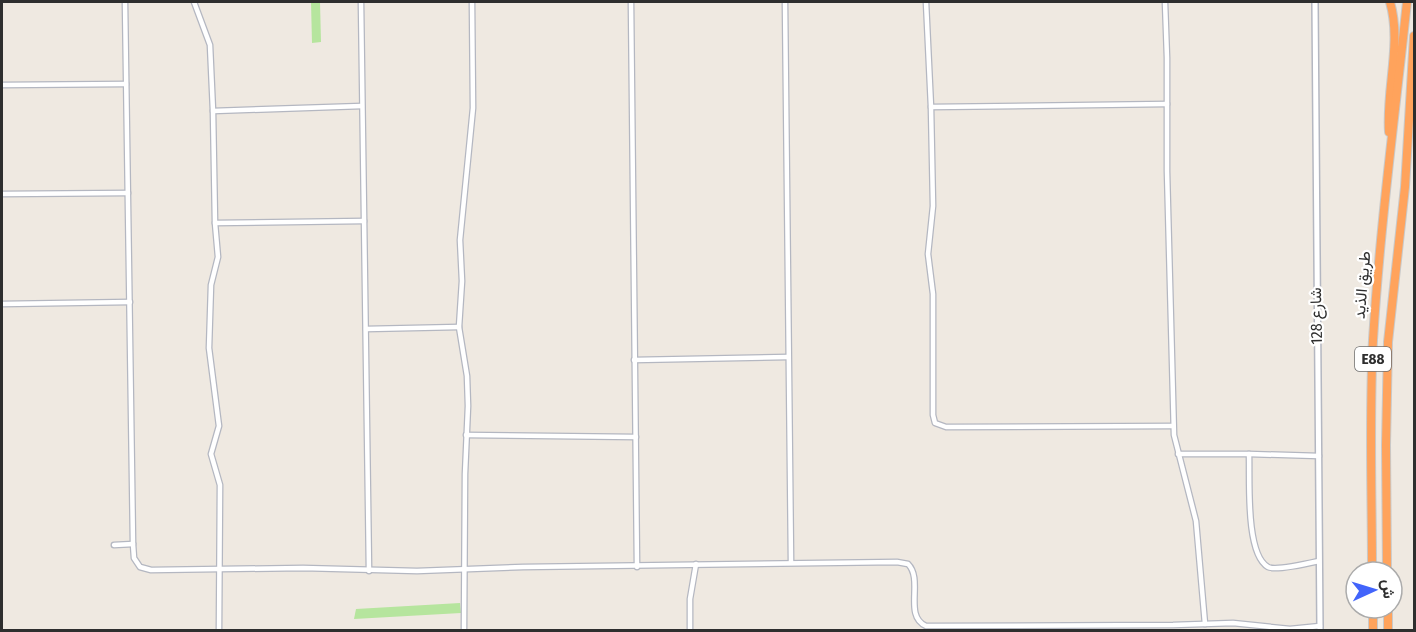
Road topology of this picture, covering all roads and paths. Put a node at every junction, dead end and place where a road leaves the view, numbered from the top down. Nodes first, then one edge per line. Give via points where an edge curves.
1 (125, 2) edge
2 (194, 2) edge
3 (361, 2) edge
4 (472, 2) edge
5 (631, 2) edge
6 (785, 2) edge
7 (926, 2) edge
8 (1165, 2) edge
9 (1314, 2) edge
10 (1390, 2) edge
11 (1407, 2) edge
12 (1414, 36) edge
13 (126, 84) junction
14 (2, 85) edge
15 (1167, 104) junction
16 (362, 106) junction
17 (932, 107) junction
18 (213, 111) junction
19 (1414, 129) edge
20 (1392, 147) junction
21 (1405, 187) junction
22 (128, 193) junction
23 (2, 194) edge
24 (364, 221) junction
25 (215, 223) junction
26 (130, 302) junction
27 (2, 304) edge
28 (459, 327) junction
29 (366, 329) junction
30 (788, 357) junction
31 (634, 360) junction
32 (1173, 426) junction
33 (466, 435) junction
34 (636, 437) junction
35 (1178, 454) junction
36 (1249, 454) junction
37 (1318, 456) junction
38 (133, 544) junction
39 (114, 545) dead end
40 (1372, 560) edge
41 (1388, 560) edge
42 (1319, 561) junction
43 (791, 562) junction
44 (696, 564) junction
45 (637, 567) junction
46 (218, 569) junction
47 (464, 569) junction
48 (369, 571) junction
49 (1205, 624) junction
50 (946, 628) edge
51 (1059, 628) edge
52 (1173, 628) edge
53 (1320, 628) edge
54 (219, 630) edge
55 (464, 630) edge
56 (690, 630) edge

1 - 13 street
2 - 18 street via 210,45
3 - 16 street
4 - 28 street via 473,108 460,227
5 - 31 street
6 - 30 street
7 - 17 street
8 - 15 street
9 - 37 street, شارع 128
10 - 20 highway via 1395,23 1389,121
11 - 20 highway, طريق الذيد / E88
12 - 21 highway, طريق الذيد / E88
13 - 14 street
13 - 22 street
15 - 17 street
15 - 32 street
16 - 18 street
16 - 24 street
17 - 32 street via 933,213 928,254 933,294 935,423 946,427
18 - 25 street
19 - 21 highway
20 - 40 highway, طريق الذيد / E88 via 1373,342
21 - 41 highway, طريق الذيد / E88 via 1388,342
22 - 23 street
22 - 26 street
24 - 25 street
24 - 29 street
25 - 46 street via 218,257 211,285 209,348 219,426 212,454 220,485
26 - 27 street
26 - 38 street
28 - 29 street
28 - 33 street via 468,391
29 - 48 street
30 - 31 street
30 - 43 street
31 - 34 street
32 - 35 street
33 - 34 street
33 - 47 street
34 - 45 street
35 - 36 street
35 - 49 street via 1196,521
36 - 37 street
36 - 42 street via 1251,529 1265,565 1273,569
37 - 42 street, شارع 128
38 - 39 street
38 - 46 street via 136,563 145,569
42 - 53 street, شارع 128
43 - 44 street
43 - 50 street via 908,564 914,573 918,621
44 - 45 street
44 - 56 street
45 - 47 street
46 - 48 street
46 - 54 street
47 - 48 street
47 - 55 street
49 - 52 street
49 - 53 street
50 - 51 street
51 - 52 street

